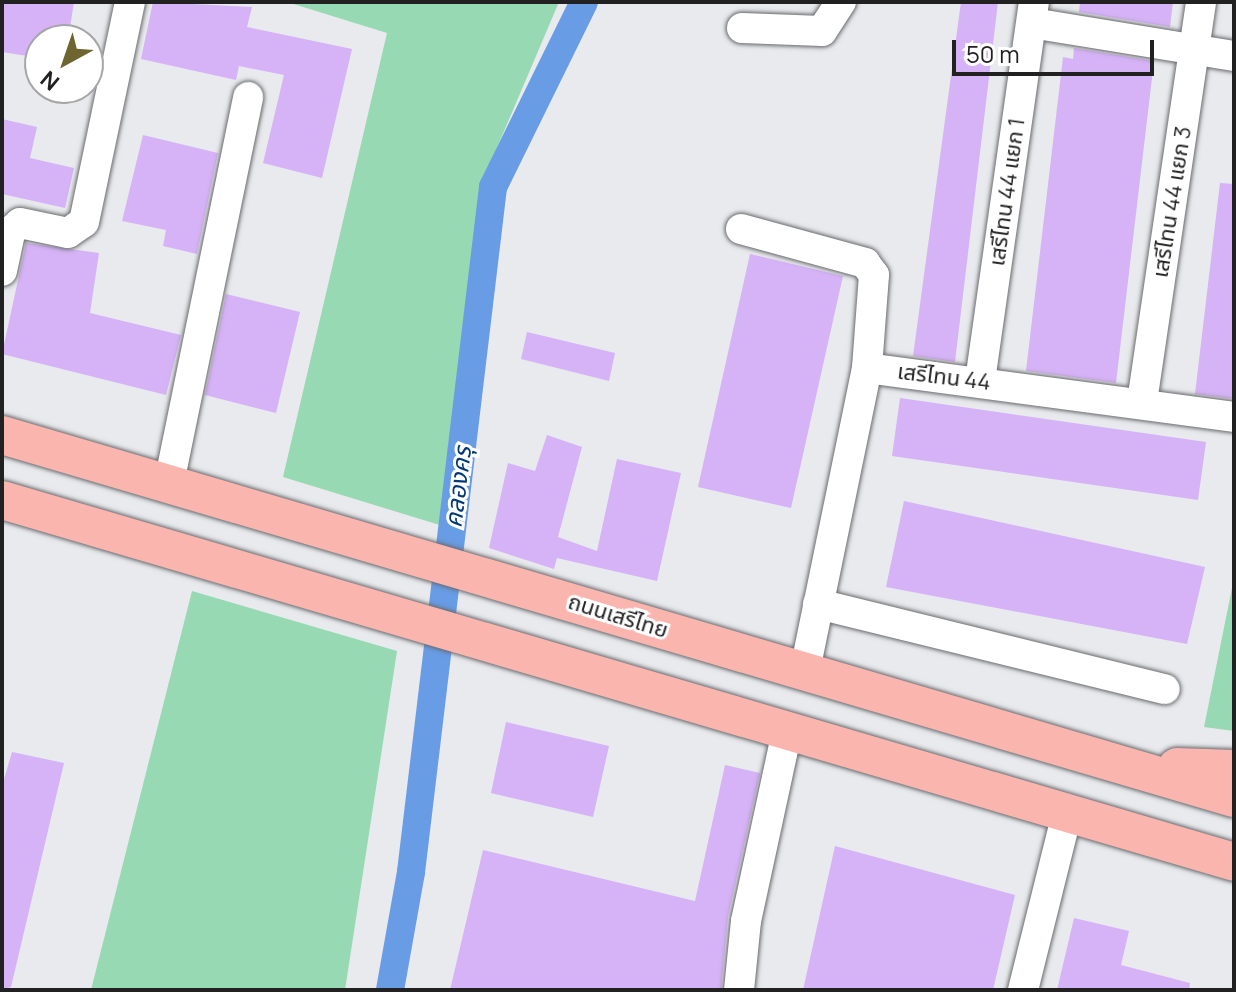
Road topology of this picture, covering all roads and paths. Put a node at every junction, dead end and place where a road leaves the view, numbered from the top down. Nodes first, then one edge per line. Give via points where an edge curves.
1 (130, 2) edge
2 (841, 2) edge
3 (1201, 2) edge
4 (1033, 12) edge
5 (742, 28) dead end
6 (1195, 50) junction
7 (1234, 56) edge
8 (248, 97) dead end
9 (741, 229) dead end
10 (2, 271) edge
11 (867, 368) junction
12 (980, 381) junction
13 (1142, 402) junction
14 (1234, 417) edge
15 (2, 435) edge
16 (169, 483) junction
17 (2, 500) edge
18 (818, 604) junction
19 (804, 674) junction
20 (1165, 689) dead end
21 (787, 731) junction
22 (1118, 765) junction
23 (1234, 769) edge
24 (1234, 798) edge
25 (1067, 814) junction
26 (1234, 862) edge
27 (739, 990) edge
28 (1023, 990) edge

1 - 10 street via 84,222 68,233 20,223 10,232
2 - 5 street via 822,31
3 - 6 street, เสรีไทน 44 แยก 3
4 - 6 street
4 - 12 street, เสรีไทน 44 แยก 1
6 - 7 street
6 - 13 street, เสรีไทน 44 แยก 3
8 - 16 street
9 - 11 street via 865,263 874,275
11 - 12 street, เสรีไทน 44
11 - 18 street, เสรีไทน 44
12 - 13 street, เสรีไทน 44
13 - 14 street, เสรีไทน 44
15 - 16 main road, ถนนเสรีไทย
16 - 19 main road, ถนนเสรีไทย
17 - 21 main road
18 - 19 street, เสรีไทน 44
18 - 20 street
19 - 22 main road, ถนนเสรีไทย
21 - 25 main road
21 - 27 street via 746,921
22 - 23 main road
22 - 24 main road, ถนนเสรีไทย
25 - 26 main road
25 - 28 street

